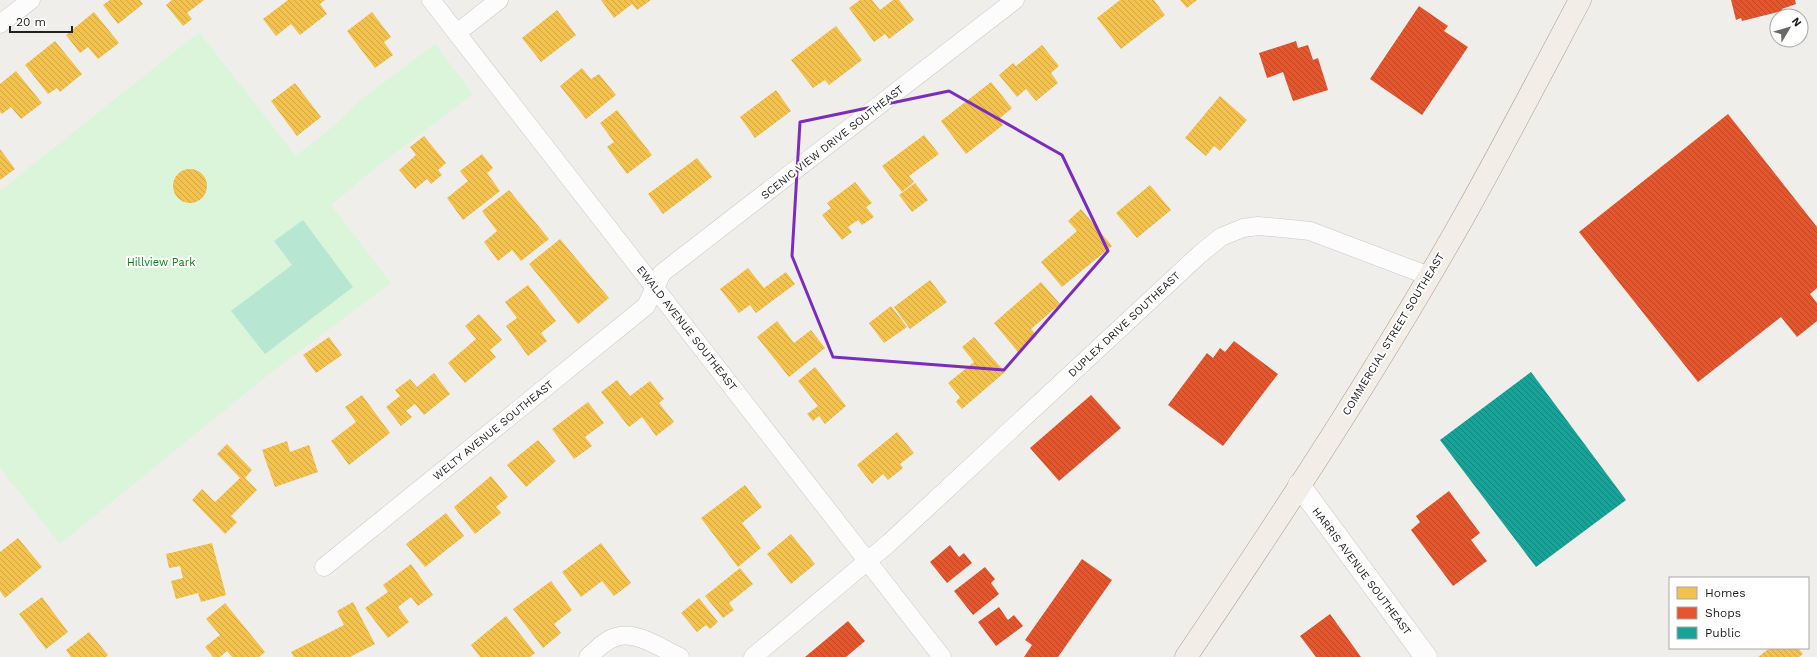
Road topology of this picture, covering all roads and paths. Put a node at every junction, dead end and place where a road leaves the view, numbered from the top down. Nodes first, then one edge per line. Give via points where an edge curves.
1 (31, 0) edge
2 (431, 0) edge
3 (499, 0) edge
4 (1015, 0) edge
5 (1579, 0) edge
6 (0, 24) edge
7 (457, 33) junction
8 (1429, 276) junction
9 (655, 288) junction
10 (1299, 485) junction
11 (868, 561) junction
12 (324, 566) dead end
13 (588, 657) edge
14 (680, 657) edge
15 (753, 657) edge
16 (942, 657) edge
17 (1186, 657) edge
18 (1426, 657) edge

1 - 6 street
2 - 7 street, EWALD AVENUE SOUTHEAST
3 - 7 street
4 - 9 street, SCENIC VIEW DRIVE SOUTHEAST via 662,273
5 - 8 main road, COMMERCIAL STREET SOUTHEAST via 1470,205
7 - 9 street, EWALD AVENUE SOUTHEAST
8 - 10 main road, COMMERCIAL STREET SOUTHEAST
8 - 11 street, DUPLEX DRIVE SOUTHEAST via 1310,231 1258,226 1243,228 1221,237
9 - 11 street, EWALD AVENUE SOUTHEAST
9 - 12 street, WELTY AVENUE SOUTHEAST via 646,306
10 - 17 main road, COMMERCIAL STREET SOUTHEAST
10 - 18 street, HARRIS AVENUE SOUTHEAST
11 - 15 street, DUPLEX DRIVE SOUTHEAST
11 - 16 street, EWALD AVENUE SOUTHEAST
13 - 14 street via 615,637 627,634

